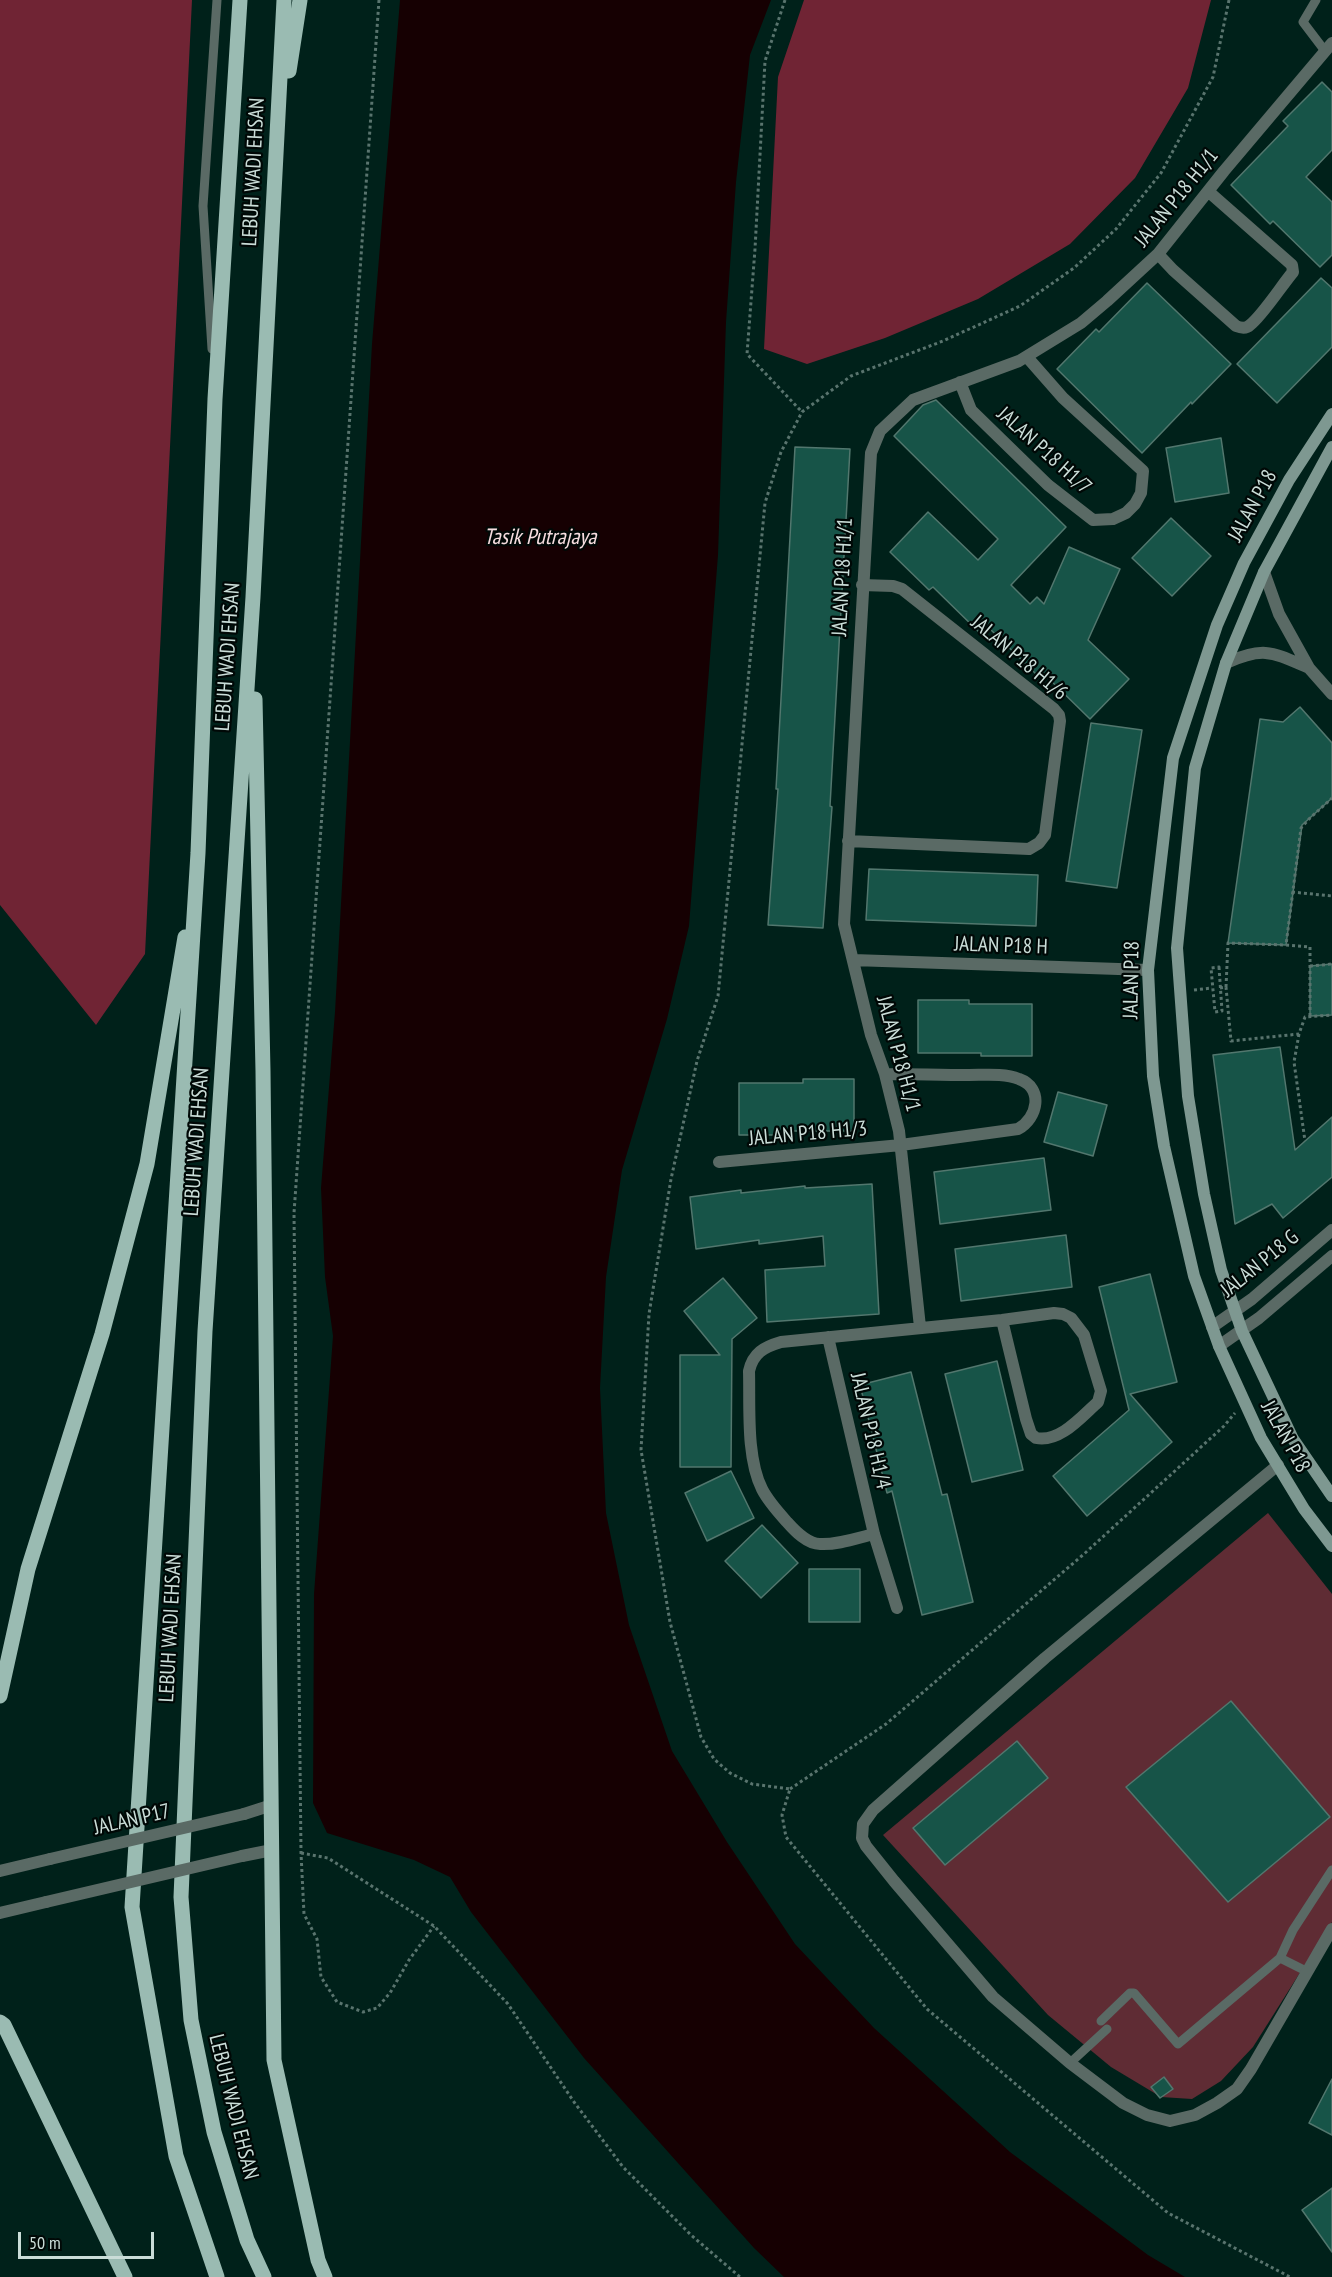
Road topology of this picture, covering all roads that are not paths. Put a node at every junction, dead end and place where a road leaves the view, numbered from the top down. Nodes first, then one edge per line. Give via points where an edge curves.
1 (217, 0) edge
2 (240, 0) edge
3 (284, 0) edge
4 (300, 0) edge
5 (1316, 0) edge
6 (1330, 50) edge
7 (275, 153) junction
8 (1209, 192) junction
9 (1158, 254) junction
10 (1027, 357) junction
11 (960, 382) junction
12 (215, 399) junction
13 (1332, 414) edge
14 (1332, 447) edge
15 (1264, 572) junction
16 (862, 585) junction
17 (253, 597) junction
18 (1226, 663) junction
19 (1309, 668) junction
20 (1332, 694) edge
21 (848, 841) junction
22 (198, 852) junction
23 (853, 960) junction
24 (1148, 970) junction
25 (885, 1074) junction
26 (901, 1145) junction
27 (719, 1162) dead end
28 (1332, 1230) edge
29 (1332, 1256) edge
30 (1233, 1311) junction
31 (1002, 1320) junction
32 (920, 1327) junction
33 (1212, 1327) junction
34 (1242, 1331) junction
35 (828, 1337) junction
36 (1219, 1346) junction
37 (1278, 1465) junction
38 (1332, 1496) edge
39 (874, 1534) junction
40 (1332, 1546) edge
41 (897, 1608) dead end
42 (0, 1696) edge
43 (272, 1805) junction
44 (272, 1850) junction
45 (1332, 1870) edge
46 (0, 1871) edge
47 (0, 1913) edge
48 (1332, 1929) edge
49 (1280, 1958) junction
50 (1306, 1971) junction
51 (0, 2022) edge
52 (1070, 2063) junction
53 (125, 2277) edge
54 (217, 2277) edge
55 (264, 2277) edge
56 (325, 2277) edge

1 - 12 lane via 203,206
2 - 12 main road, LEBUH WADI EHSAN
3 - 7 main road, LEBUH WADI EHSAN
4 - 7 main road
5 - 6 lane via 1303,22
6 - 8 street, JALAN P18 H1/1
7 - 17 main road, LEBUH WADI EHSAN
8 - 9 street, JALAN P18 H1/1
8 - 9 street via 1292,265 1293,272 1249,327 1236,326
9 - 10 street, JALAN P18 H1/1 via 1081,323
10 - 11 street, JALAN P18 H1/1
10 - 11 street, JALAN P18 H1/7 via 1063,398 1143,471 1141,493 1126,513 1113,519 1093,520 1048,485 971,410
11 - 16 street, JALAN P18 H1/1 via 913,400 880,431 869,462
12 - 22 main road, LEBUH WADI EHSAN
13 - 24 street, JALAN P18 via 1289,480 1244,563 1217,626 1173,758
14 - 15 street, JALAN P18
15 - 18 street, JALAN P18
15 - 19 street via 1279,614
16 - 21 street, JALAN P18 H1/1
16 - 21 street, JALAN P18 H1/6 via 902,589 1054,709 1060,721 1045,835 1029,849
17 - 43 main road
17 - 55 main road, LEBUH WADI EHSAN via 205,1330 181,1897 191,2020 214,2132 247,2240
18 - 19 street via 1262,651
18 - 30 street, JALAN P18 via 1195,768 1177,948 1188,1095 1207,1205
19 - 20 street
21 - 23 street, JALAN P18 H1/1 via 844,924
22 - 42 main road via 147,1164 102,1334 28,1569
22 - 54 main road, LEBUH WADI EHSAN via 132,1907 176,2156
23 - 24 street, JALAN P18 H
23 - 25 street, JALAN P18 H1/1
24 - 33 street, JALAN P18 via 1153,1076 1164,1146 1194,1276
25 - 26 street, JALAN P18 H1/1
25 - 26 street, JALAN P18 H1/3 via 997,1075 1024,1081 1035,1094 1035,1111 1026,1125
26 - 27 street, JALAN P18 H1/3
26 - 32 street, JALAN P18 H1/1
28 - 30 street, JALAN P18 G
29 - 34 street, JALAN P18 G
30 - 33 street, JALAN P18 G
30 - 34 street, JALAN P18
31 - 31 street via 1054,1312 1071,1318 1084,1335 1101,1397 1059,1435 1044,1440 1031,1434
31 - 32 street
32 - 35 street
33 - 36 street, JALAN P18
34 - 36 street, JALAN P18 G
34 - 38 street, JALAN P18 via 1293,1438
35 - 39 street, JALAN P18 H1/4
35 - 39 street via 771,1345 751,1360 748,1371 753,1455 762,1488 776,1509 805,1538 820,1544
36 - 37 street, JALAN P18 via 1261,1438
37 - 40 street, JALAN P18
37 - 52 street via 1038,1664 873,1810 863,1824 866,1846 993,1997
39 - 41 street, JALAN P18 H1/4
43 - 44 main road
43 - 46 street, JALAN P17, bridge
44 - 47 street, bridge
44 - 56 main road via 274,2060
45 - 49 lane via 1293,1930
48 - 50 street
49 - 50 lane
49 - 52 lane via 1178,2044 1130,1993
50 - 52 street via 1237,2089 1195,2115 1170,2121 1147,2115 1123,2103
51 - 53 main road

